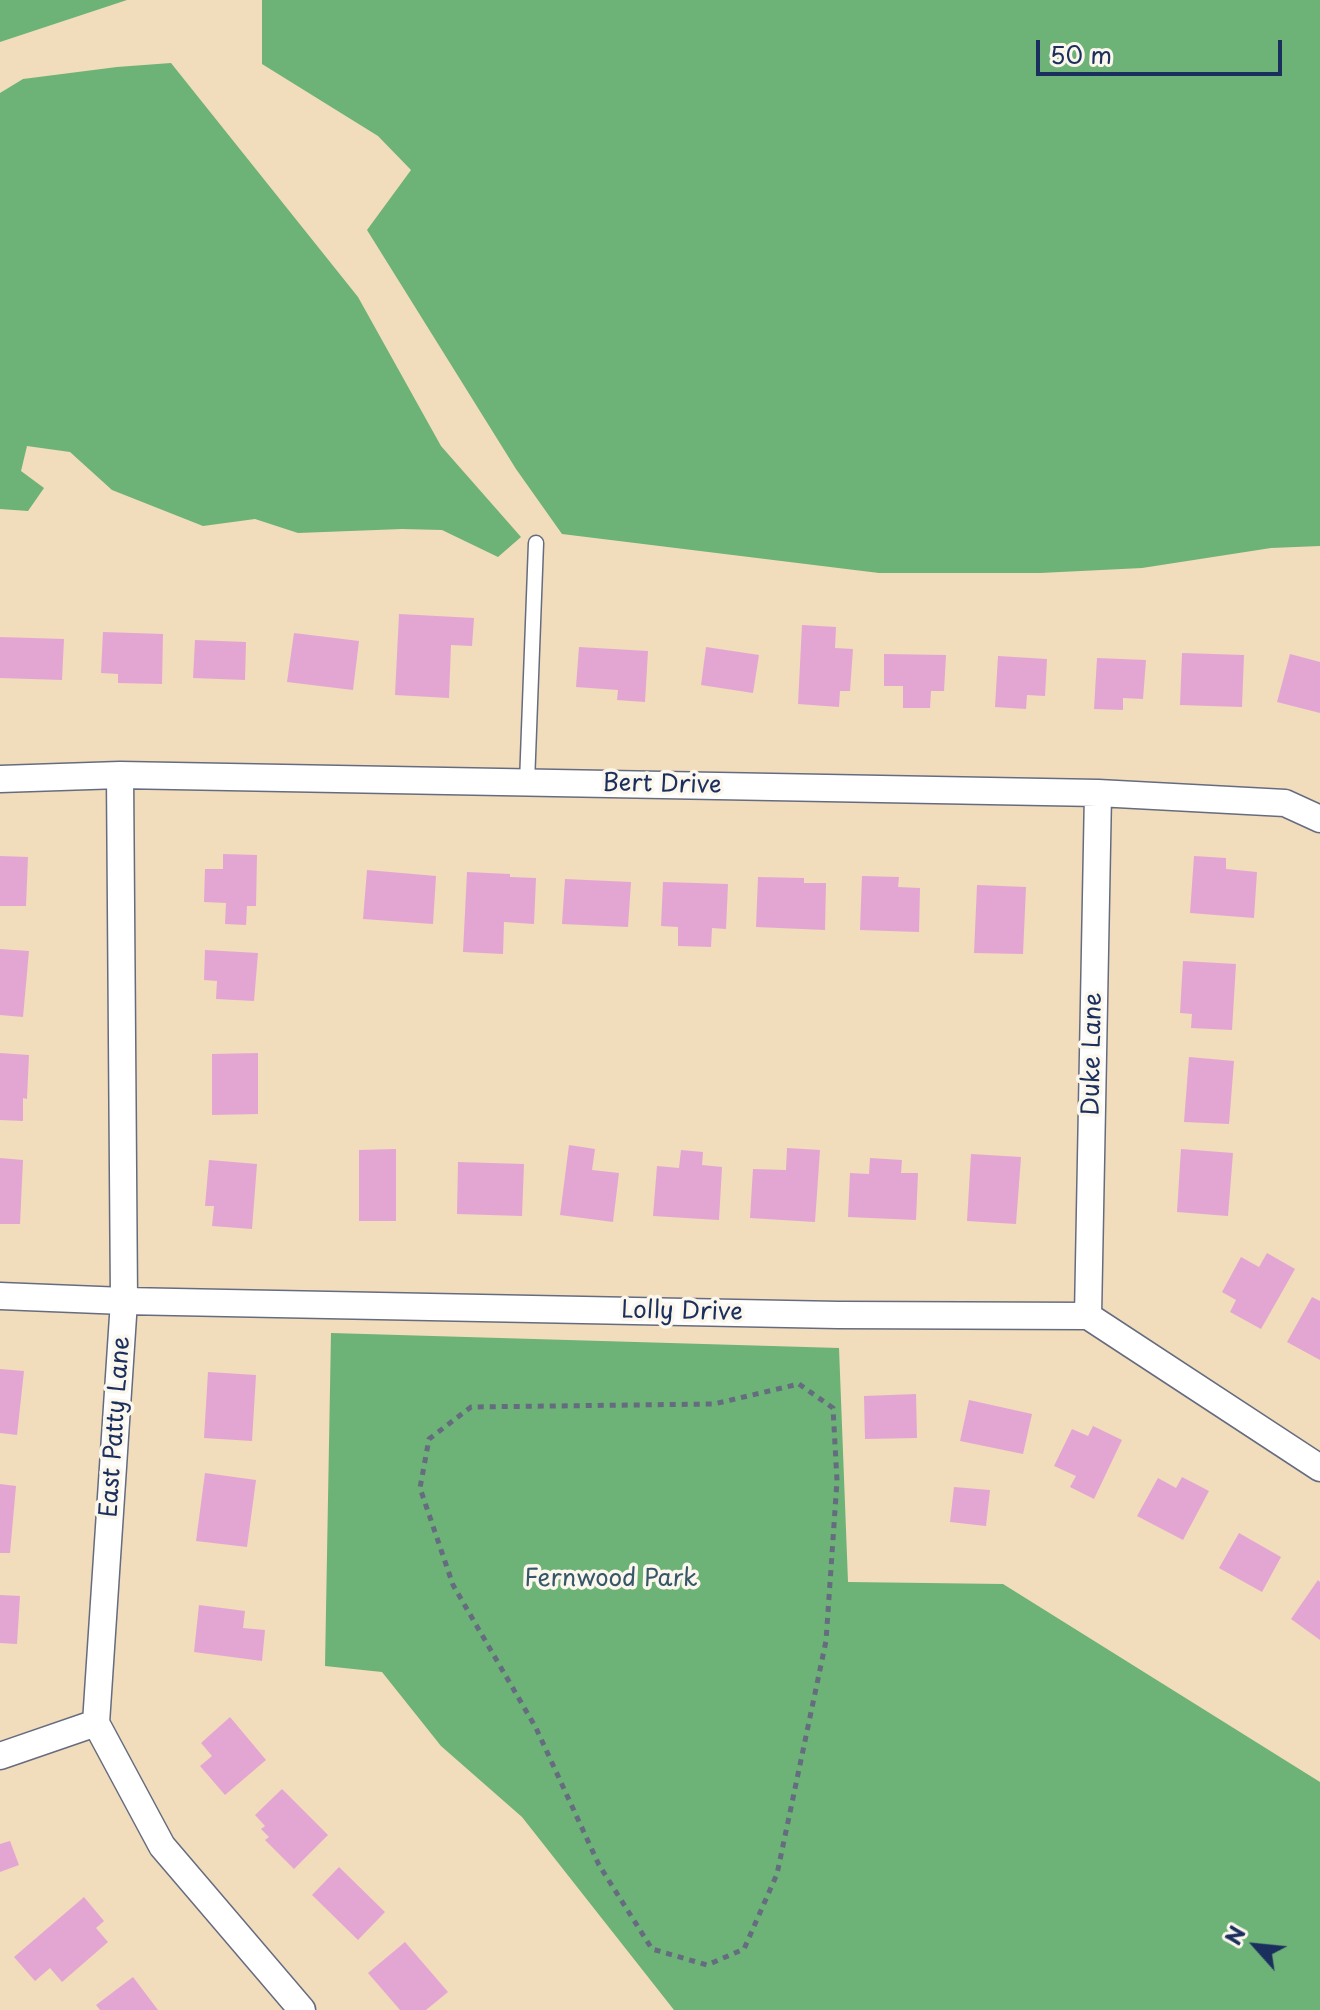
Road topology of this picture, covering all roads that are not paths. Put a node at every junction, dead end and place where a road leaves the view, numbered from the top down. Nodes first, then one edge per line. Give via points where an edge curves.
1 (536, 543) dead end
2 (120, 775) junction
3 (0, 779) edge
4 (527, 783) junction
5 (1098, 793) junction
6 (1320, 819) edge
7 (0, 1296) edge
8 (124, 1301) junction
9 (1088, 1316) junction
10 (1320, 1468) edge
11 (96, 1723) junction
12 (0, 1756) edge
13 (302, 2010) edge

1 - 4 lane
2 - 3 street, Bert Drive
2 - 4 street, Bert Drive
2 - 8 street, East Patty Lane
4 - 5 street, Bert Drive
5 - 6 street, Bert Drive via 1285,803
5 - 9 street, Duke Lane
7 - 8 street, Lolly Drive
8 - 9 street, Lolly Drive
8 - 11 street, East Patty Lane
9 - 10 street
11 - 12 street
11 - 13 street via 162,1846

